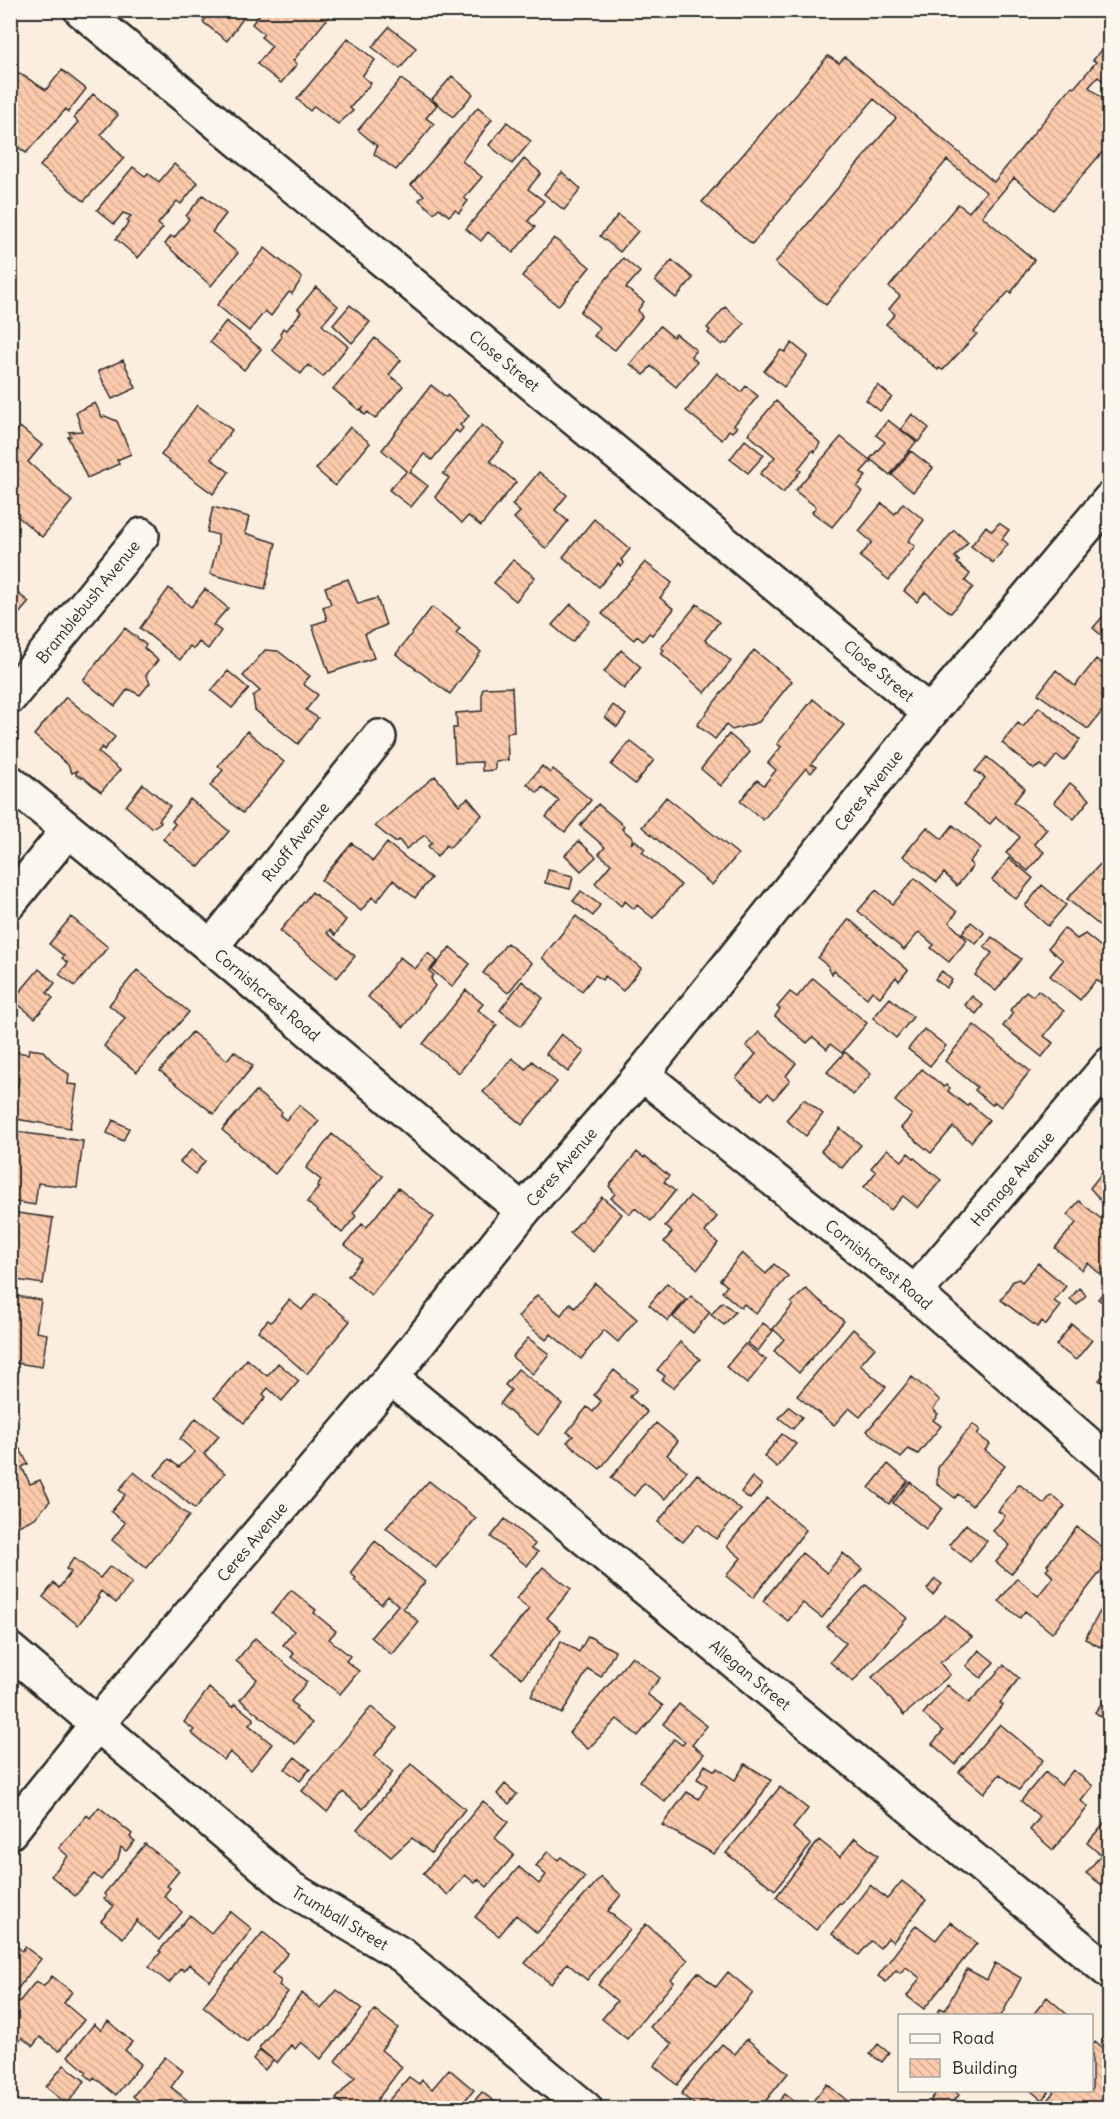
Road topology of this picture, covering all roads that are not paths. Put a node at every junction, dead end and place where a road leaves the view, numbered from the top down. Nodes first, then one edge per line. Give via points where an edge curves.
1 (81, 10) edge
2 (1110, 499) edge
3 (142, 536) dead end
4 (10, 698) edge
5 (930, 713) junction
6 (379, 737) dead end
7 (10, 782) edge
8 (68, 830) junction
9 (10, 902) edge
10 (211, 946) junction
11 (1110, 1064) edge
12 (642, 1074) junction
13 (524, 1211) junction
14 (915, 1293) junction
15 (391, 1378) junction
16 (1110, 1462) edge
17 (10, 1650) edge
18 (98, 1723) junction
19 (10, 1832) edge
20 (1110, 1972) edge
21 (585, 2109) edge

1 - 5 street, Close Street
2 - 5 street, Ceres Avenue
3 - 4 street, Bramblebush Avenue
5 - 12 street, Ceres Avenue
6 - 10 street, Ruoff Avenue
7 - 8 street, Cornishcrest Road
8 - 9 street
8 - 10 street, Cornishcrest Road
10 - 13 street, Cornishcrest Road
11 - 14 street, Homage Avenue
12 - 13 street, Ceres Avenue
12 - 14 street, Cornishcrest Road
13 - 15 street, Ceres Avenue
14 - 16 street, Cornishcrest Road
15 - 18 street, Ceres Avenue
15 - 20 street, Allegan Street
17 - 18 street
18 - 19 street, Ceres Avenue
18 - 21 street, Trumball Street via 290,1888 402,1955

